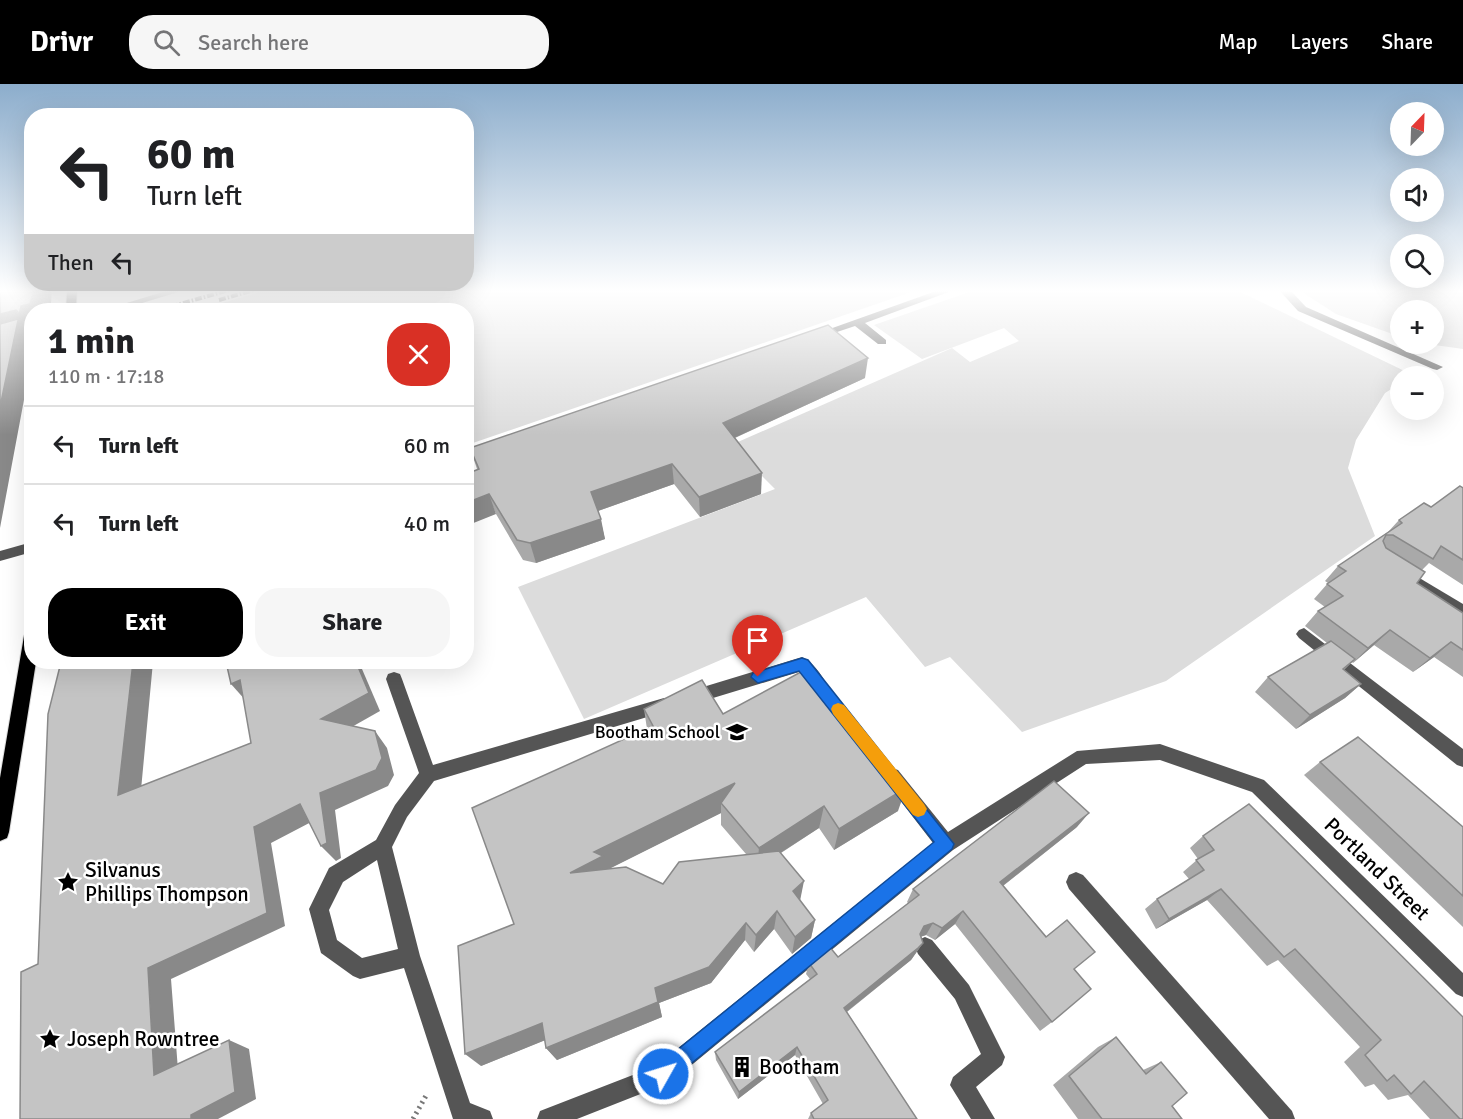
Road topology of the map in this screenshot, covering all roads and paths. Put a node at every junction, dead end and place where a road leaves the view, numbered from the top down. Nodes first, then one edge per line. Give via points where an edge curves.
1 (809, 338) edge
2 (877, 338) edge
3 (1370, 338) edge
4 (801, 341) edge
5 (882, 342) dead end
6 (1435, 366) edge
7 (500, 444) edge
8 (474, 453) edge
9 (24, 549) edge
10 (0, 556) edge
11 (1388, 564) edge
12 (1463, 612) edge
13 (1304, 634) dead end
14 (27, 669) edge
15 (394, 678) dead end
16 (831, 700) edge
17 (1463, 759) edge
18 (881, 763) edge
19 (428, 775) junction
20 (0, 832) edge
21 (946, 844) junction
22 (382, 846) junction
23 (1076, 882) dead end
24 (925, 947) edge
25 (410, 956) junction
26 (1463, 987) edge
27 (482, 1119) edge
28 (548, 1119) edge
29 (984, 1119) edge
30 (1284, 1119) edge

1 - 4 street
2 - 5 street
3 - 6 street
7 - 8 street
9 - 10 street
11 - 12 street
13 - 17 street
14 - 20 main road
15 - 19 street
16 - 19 street via 802,664
18 - 21 street
19 - 22 street via 401,811
21 - 26 street, Portland Street via 1083,756 1160,752 1258,786
21 - 28 street via 663,1074
22 - 25 street
22 - 25 street via 336,875 319,909 328,946 360,969
23 - 30 street
24 - 29 street via 962,992 994,1057 961,1085
25 - 27 street via 461,1111

